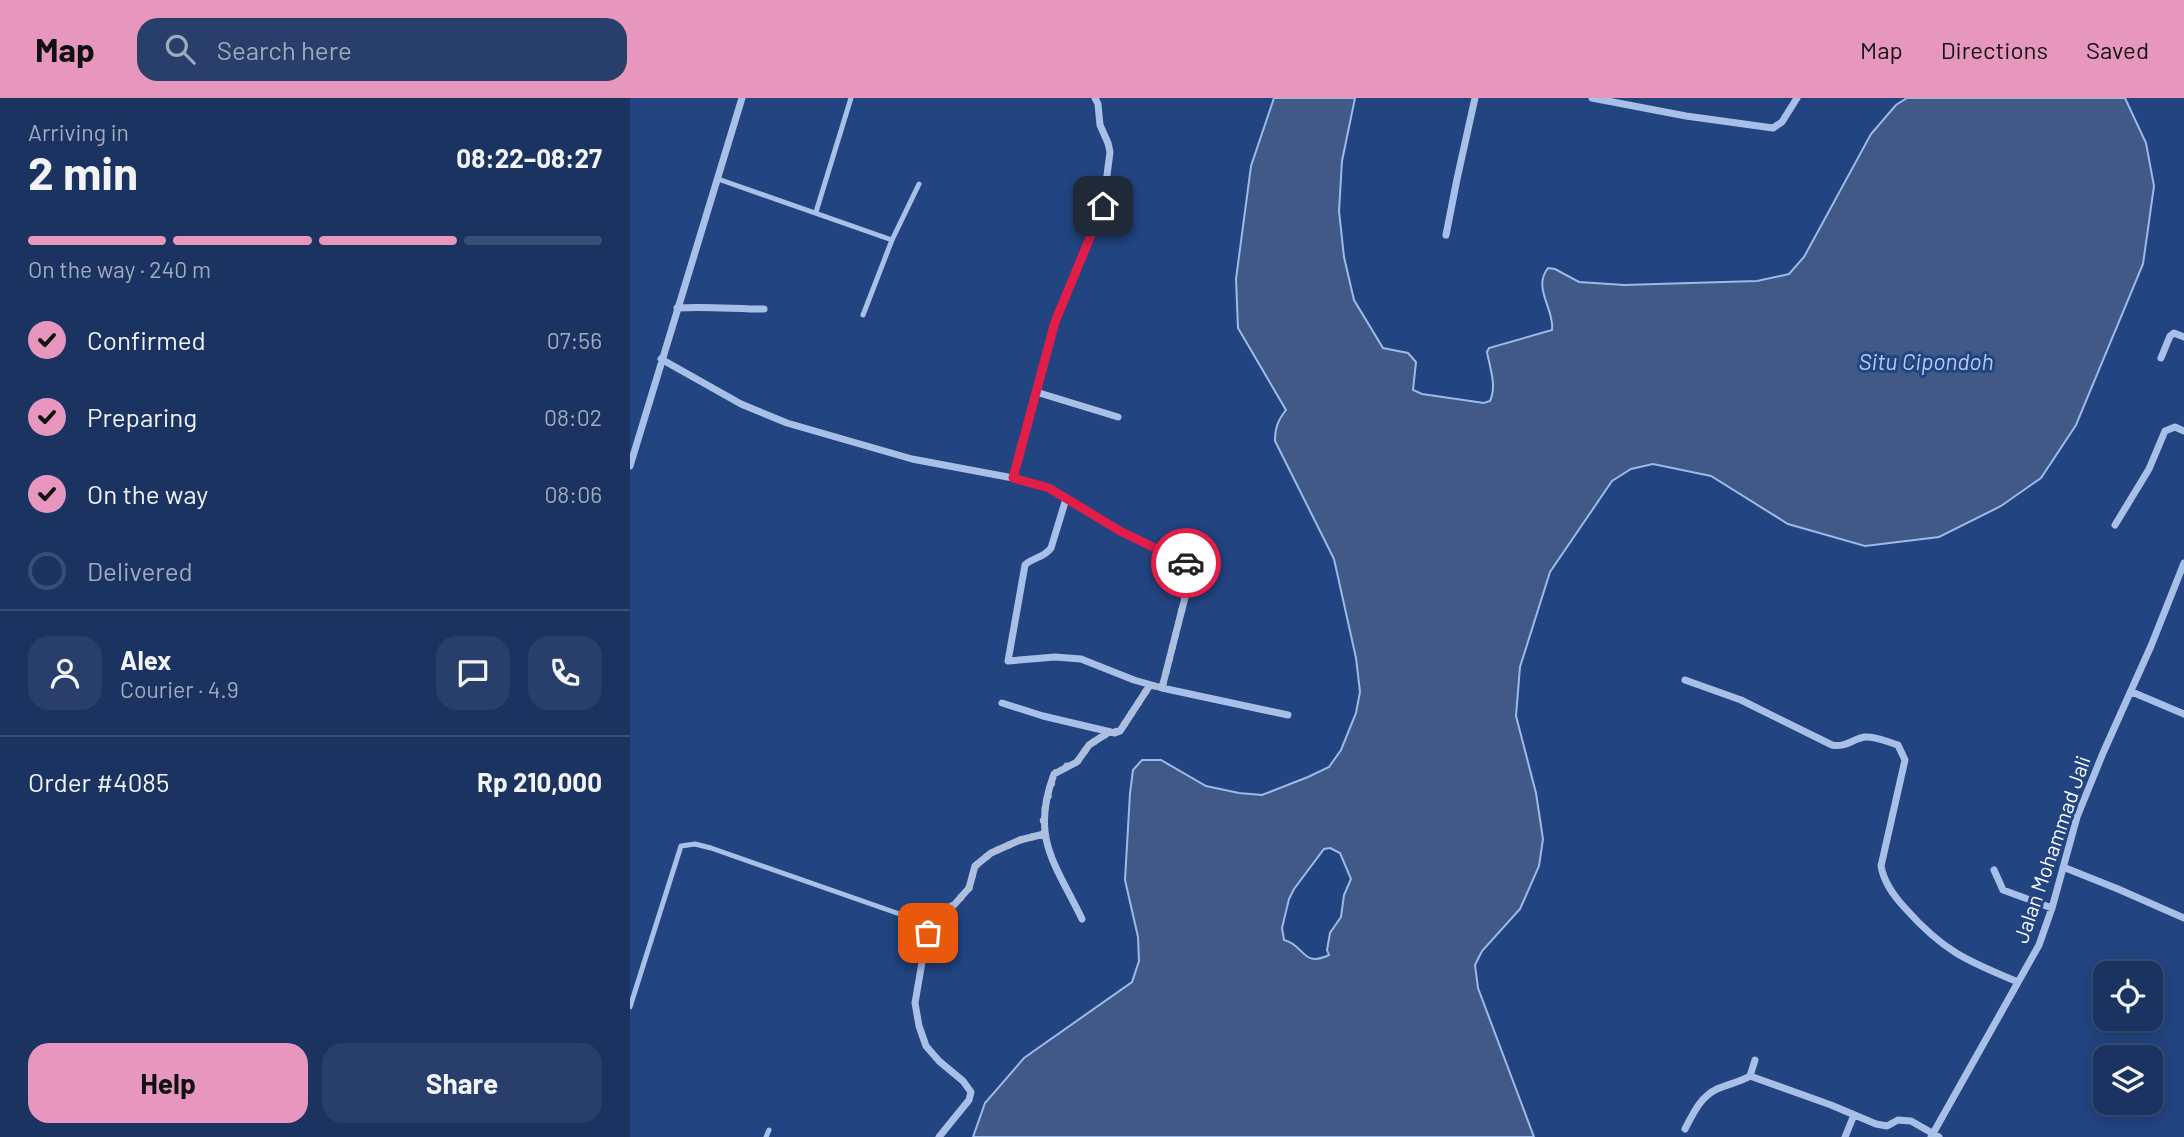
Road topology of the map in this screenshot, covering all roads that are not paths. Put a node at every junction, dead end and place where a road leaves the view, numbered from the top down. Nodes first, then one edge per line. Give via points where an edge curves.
1 (741, 98) edge
2 (851, 98) edge
3 (1095, 98) edge
4 (1475, 98) edge
5 (1592, 98) edge
6 (1797, 98) edge
7 (718, 179) junction
8 (919, 184) dead end
9 (816, 212) junction
10 (1446, 235) dead end
11 (892, 240) junction
12 (677, 309) junction
13 (764, 309) dead end
14 (863, 315) dead end
15 (2184, 337) edge
16 (2161, 358) dead end
17 (661, 359) junction
18 (1036, 393) junction
19 (1118, 417) dead end
20 (2184, 431) edge
21 (630, 466) edge
22 (1013, 478) junction
23 (1066, 499) junction
24 (2115, 525) dead end
25 (2184, 563) edge
26 (1685, 680) dead end
27 (1150, 685) junction
28 (1162, 688) junction
29 (2132, 692) junction
30 (1002, 703) dead end
31 (2184, 714) edge
32 (1288, 715) dead end
33 (1109, 732) junction
34 (1044, 834) junction
35 (2063, 867) junction
36 (1994, 870) dead end
37 (2052, 908) junction
38 (2184, 918) edge
39 (914, 919) dead end
40 (1083, 919) dead end
41 (2018, 982) junction
42 (630, 1007) edge
43 (1755, 1060) dead end
44 (1750, 1076) junction
45 (1854, 1115) junction
46 (1685, 1129) dead end
47 (769, 1130) dead end
48 (1934, 1136) edge
49 (766, 1137) edge
50 (939, 1137) edge
51 (1845, 1137) edge

1 - 7 street
2 - 9 lane
3 - 18 street via 1110,152 1105,196 1055,322
4 - 10 street
5 - 6 street via 1773,128
7 - 9 lane
7 - 12 street
8 - 11 lane
9 - 11 lane
11 - 14 lane
12 - 13 street
12 - 17 street
15 - 16 street via 2170,336
17 - 21 street
17 - 22 street via 787,424 912,459
18 - 19 street
18 - 22 street
20 - 24 street via 2165,431 2150,469
22 - 23 street via 1049,488
23 - 27 street via 1051,548 1025,565 1008,661 1081,659
23 - 28 street via 1193,566
25 - 29 street, Jalan Mohammad Jali
26 - 41 street via 1832,745 1844,746 1868,737 1898,746 1904,764 1881,866 1883,875 1895,897 1935,939 1973,964
27 - 28 street
27 - 33 street via 1120,731
28 - 32 street
29 - 31 street
29 - 35 street, Jalan Mohammad Jali via 2077,817
30 - 33 street
33 - 34 street via 1089,745 1077,762 1054,774 1043,816
34 - 40 street
34 - 50 street via 991,853 975,866 969,888 954,905 938,913 928,933 915,1003 919,1026 926,1046 971,1092
35 - 37 street, Jalan Mohammad Jali
35 - 38 street
36 - 37 street via 2003,890
37 - 41 street, Jalan Mohammad Jali via 2039,945
39 - 42 lane via 711,848 687,844 681,846
41 - 48 street, Jalan Mohammad Jali
43 - 44 street
44 - 45 street
44 - 46 street via 1706,1097
45 - 48 street via 1887,1126 1898,1120 1911,1121
45 - 51 street
47 - 49 lane

